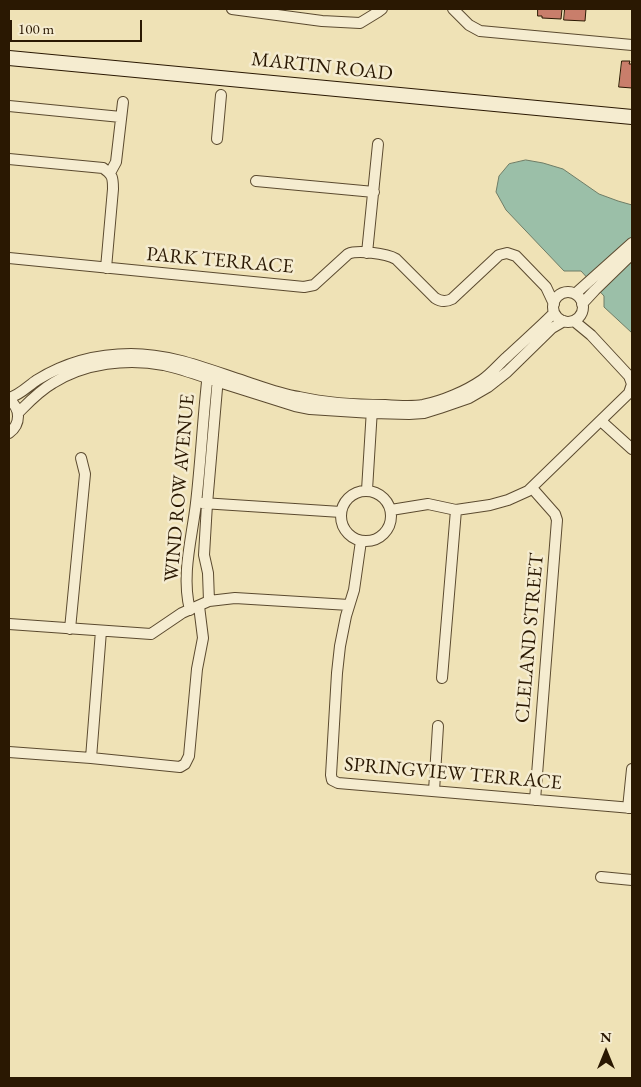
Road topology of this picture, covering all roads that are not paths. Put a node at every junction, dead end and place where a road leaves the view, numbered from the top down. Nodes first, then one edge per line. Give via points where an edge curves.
1 (232, 9) edge
2 (382, 9) edge
3 (453, 9) edge
4 (632, 45) edge
5 (9, 58) edge
6 (221, 95) dead end
7 (123, 102) dead end
8 (9, 106) edge
9 (121, 117) junction
10 (632, 117) edge
11 (217, 138) dead end
12 (378, 144) dead end
13 (9, 159) edge
14 (110, 173) junction
15 (256, 182) dead end
16 (374, 192) junction
17 (632, 242) edge
18 (367, 253) junction
19 (632, 254) edge
20 (9, 258) edge
21 (106, 268) junction
22 (546, 287) junction
23 (590, 287) junction
24 (562, 294) junction
25 (575, 294) junction
26 (582, 304) junction
27 (554, 308) junction
28 (573, 319) junction
29 (213, 376) junction
30 (9, 399) edge
31 (372, 409) junction
32 (18, 413) junction
33 (601, 421) junction
34 (9, 433) edge
35 (632, 449) edge
36 (81, 458) dead end
37 (532, 488) junction
38 (367, 490) junction
39 (196, 503) junction
40 (207, 504) junction
41 (391, 510) junction
42 (456, 510) junction
43 (341, 512) junction
44 (361, 541) junction
45 (209, 601) junction
46 (349, 605) junction
47 (194, 608) junction
48 (9, 624) edge
49 (70, 629) junction
50 (101, 631) junction
51 (442, 678) dead end
52 (438, 726) dead end
53 (9, 752) edge
54 (91, 758) junction
55 (632, 768) edge
56 (434, 791) junction
57 (535, 800) junction
58 (630, 808) edge
59 (600, 877) dead end
60 (632, 880) edge

1 - 2 street via 360,23
3 - 4 street via 468,25 480,31
5 - 10 street, MARTIN ROAD
6 - 11 street
7 - 9 street
8 - 9 street
9 - 14 street via 116,162
12 - 16 street
13 - 14 street via 103,168
14 - 21 street via 113,189
15 - 16 street
16 - 18 street
17 - 23 street
18 - 21 street, PARK TERRACE via 348,254 314,285 304,287
18 - 22 street, PARK TERRACE via 396,259 435,298 444,302 452,299 499,255 508,252
19 - 23 street
20 - 21 street, PARK TERRACE
22 - 24 street
22 - 27 street
23 - 25 street
23 - 26 street
24 - 25 street
24 - 27 street
25 - 26 street
26 - 28 street
27 - 28 street via 560,320
27 - 31 street via 483,380 457,394 423,405
28 - 31 street via 552,328 508,372 469,398 424,413
28 - 33 street via 629,376 632,384 629,393
29 - 30 street via 178,359 131,354 102,356 61,367
29 - 31 street via 300,398
29 - 32 street via 164,365 104,364 75,372 53,383
29 - 39 street, WIND ROW AVENUE
29 - 40 street, WIND ROW AVENUE
30 - 32 street
31 - 38 street
32 - 34 street via 16,425
33 - 35 street
33 - 37 street
36 - 49 street via 85,474
37 - 42 street via 508,500
37 - 57 street, CLELAND STREET via 557,520
38 - 41 street via 383,496
38 - 43 street via 352,494
39 - 40 street
39 - 47 street, WIND ROW AVENUE via 187,575 188,603
40 - 43 street
40 - 45 street, WIND ROW AVENUE via 204,556
41 - 42 street via 428,504
41 - 44 street via 392,518 384,533 370,541
42 - 51 street
43 - 44 street via 343,527
44 - 46 street, SPRINGVIEW TERRACE
45 - 46 street via 235,598
45 - 47 street
46 - 56 street, SPRINGVIEW TERRACE via 337,674 332,780
47 - 50 street via 182,612 151,634
47 - 54 street, WIND ROW AVENUE via 203,638 189,756 185,764 180,767
48 - 49 street
49 - 50 street
50 - 54 street
52 - 56 street
53 - 54 street, WIND ROW AVENUE
55 - 58 street
56 - 57 street, SPRINGVIEW TERRACE
57 - 58 street, SPRINGVIEW TERRACE
59 - 60 street

